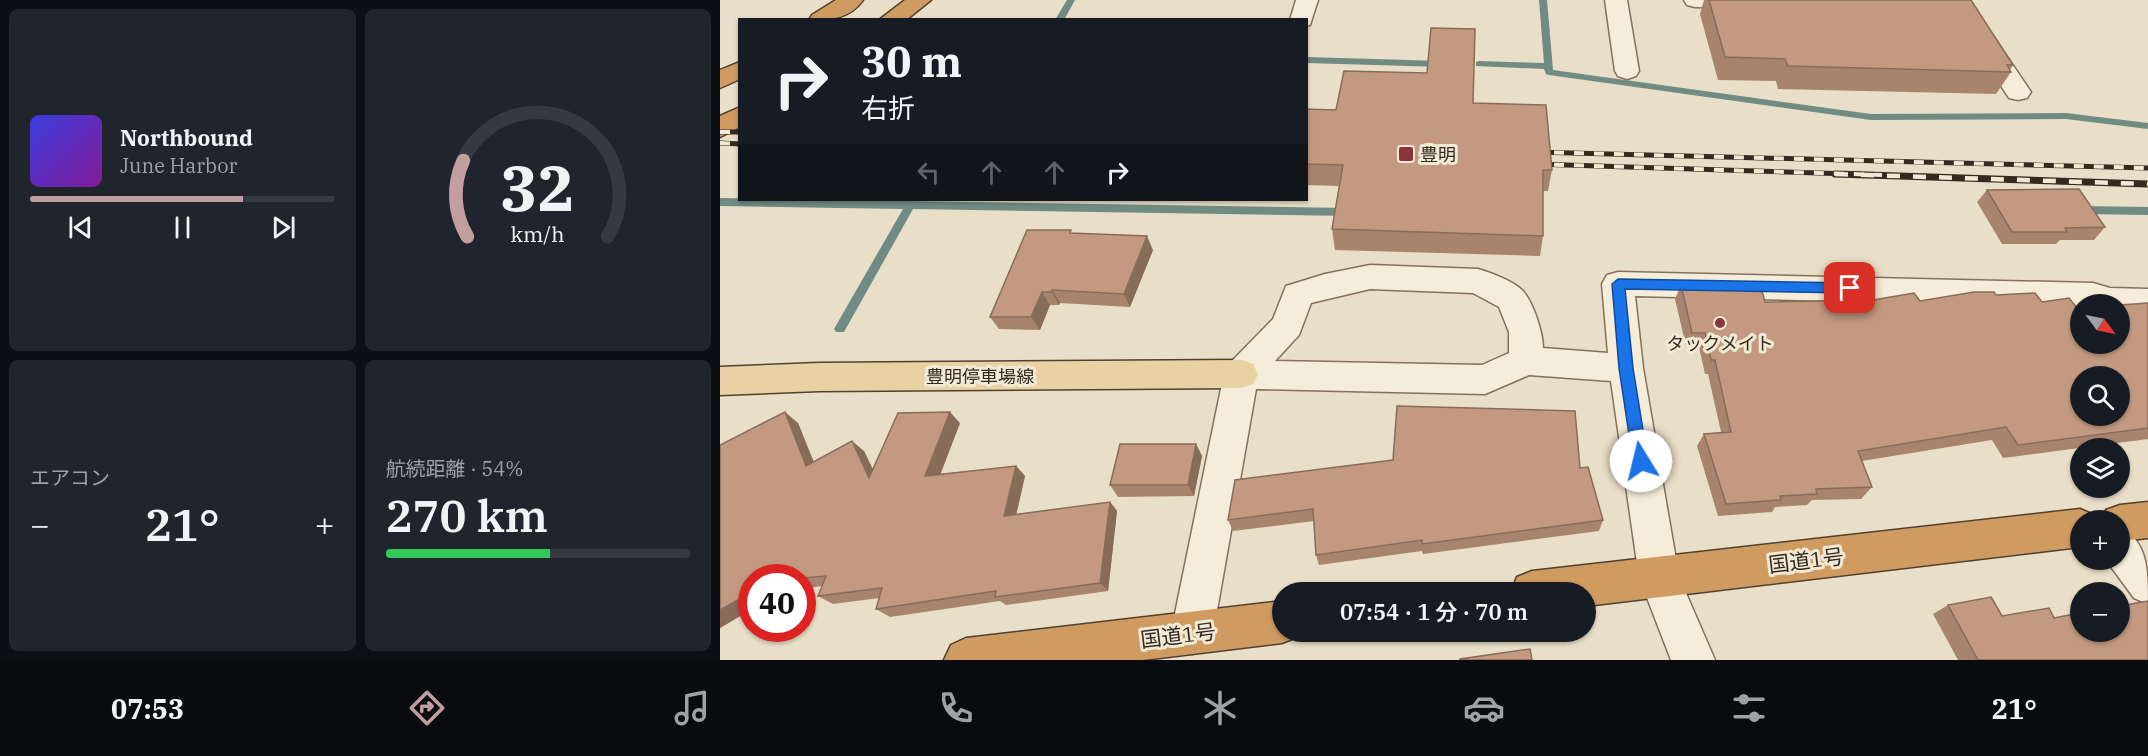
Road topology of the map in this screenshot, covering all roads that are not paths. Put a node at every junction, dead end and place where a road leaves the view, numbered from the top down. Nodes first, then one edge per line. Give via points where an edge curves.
1 (852, 0) edge
2 (920, 0) edge
3 (1307, 0) edge
4 (1616, 0) edge
5 (1695, 0) edge
6 (1765, 2) edge
7 (1969, 16) edge
8 (823, 18) edge
9 (893, 18) edge
10 (1302, 18) edge
11 (738, 70) edge
12 (1627, 71) dead end
13 (720, 80) edge
14 (2018, 92) dead end
15 (738, 116) edge
16 (720, 128) edge
17 (2148, 301) edge
18 (1526, 361) junction
19 (1626, 368) junction
20 (1240, 374) junction
21 (720, 381) edge
22 (2148, 520) edge
23 (2130, 522) edge
24 (2070, 529) edge
25 (2130, 560) edge
26 (1659, 577) junction
27 (1596, 584) edge
28 (2148, 584) edge
29 (1272, 623) edge
30 (1192, 633) junction
31 (966, 660) edge
32 (1693, 660) edge

1 - 8 highway
2 - 9 highway
3 - 10 street
4 - 12 street
5 - 6 street
7 - 14 street
11 - 13 highway
15 - 16 highway
17 - 19 street via 2110,300 2093,295 1618,284
18 - 19 street
18 - 20 street via 1485,380
18 - 20 street via 1527,332 1511,299 1478,281 1370,276 1297,295 1287,326
19 - 26 street
20 - 21 main road, 豊明停車場線 via 819,376
20 - 30 street
22 - 23 highway
24 - 26 highway, 国道1号
25 - 28 street
26 - 27 highway, 国道1号
26 - 32 street
29 - 30 highway, 国道1号
30 - 31 highway, 国道1号

